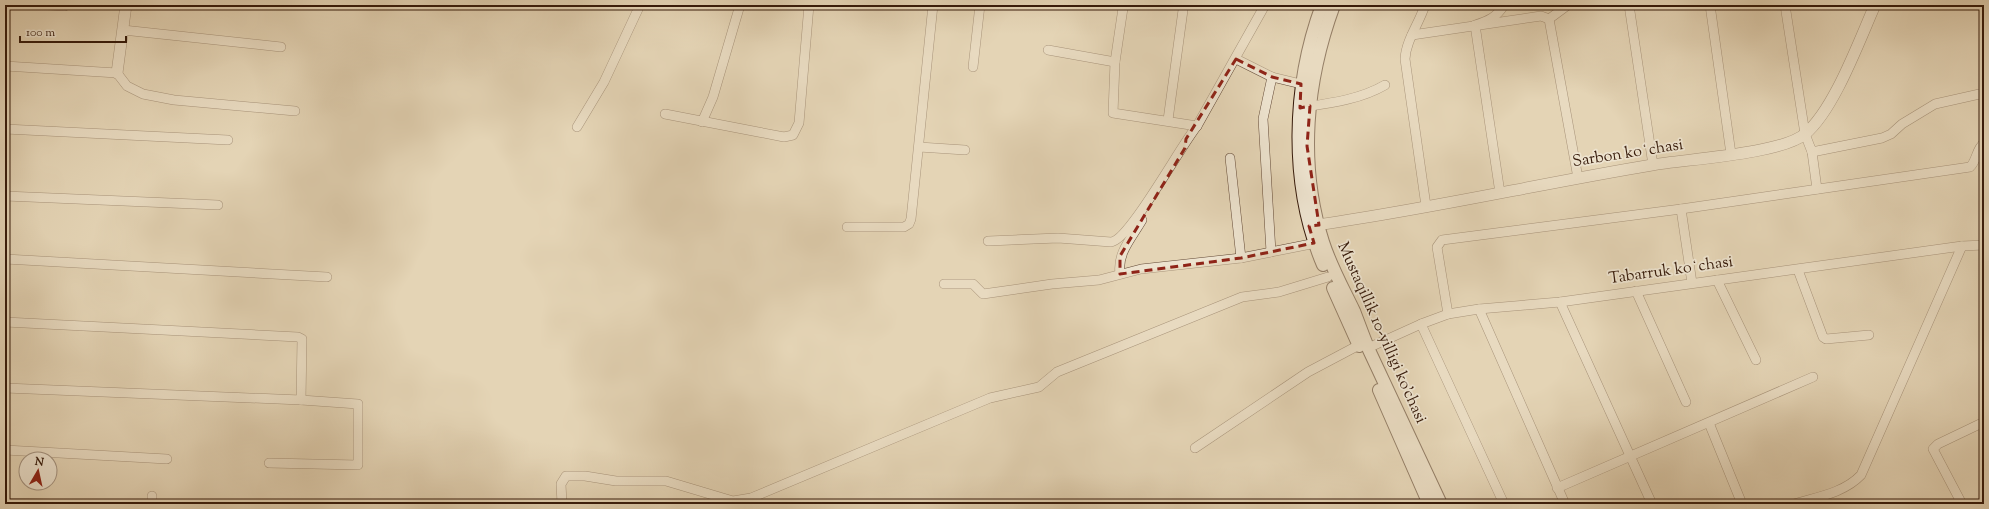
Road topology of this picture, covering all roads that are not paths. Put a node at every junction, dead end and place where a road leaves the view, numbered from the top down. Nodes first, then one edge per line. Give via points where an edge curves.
1 (48, 5) edge
2 (126, 5) edge
3 (640, 5) edge
4 (740, 5) edge
5 (809, 5) edge
6 (933, 5) edge
7 (980, 5) edge
8 (1265, 5) edge
9 (1322, 5) edge
10 (1334, 5) edge
11 (1424, 5) edge
12 (1504, 5) edge
13 (1568, 5) edge
14 (1629, 5) edge
15 (1710, 5) edge
16 (1785, 5) edge
17 (1875, 5) edge
18 (65, 6) dead end
19 (1124, 8) dead end
20 (1183, 10) dead end
21 (1549, 19) junction
22 (1475, 25) junction
23 (123, 30) junction
24 (1412, 35) junction
25 (281, 46) dead end
26 (1048, 50) dead end
27 (1236, 59) junction
28 (1115, 62) junction
29 (5, 66) edge
30 (973, 67) dead end
31 (117, 73) junction
32 (1272, 77) junction
33 (1301, 84) junction
34 (1385, 85) dead end
35 (1984, 93) edge
36 (1305, 107) junction
37 (295, 111) dead end
38 (665, 114) dead end
39 (1168, 120) junction
40 (702, 122) junction
41 (1197, 126) junction
42 (577, 127) dead end
43 (5, 129) edge
44 (1805, 134) junction
45 (228, 140) dead end
46 (1186, 140) junction
47 (1984, 143) edge
48 (919, 147) junction
49 (965, 150) dead end
50 (1812, 152) junction
51 (1731, 154) junction
52 (1230, 158) dead end
53 (1653, 165) junction
54 (1578, 178) junction
55 (1817, 189) junction
56 (1500, 193) junction
57 (5, 196) edge
58 (218, 205) dead end
59 (1426, 206) junction
60 (1682, 209) junction
61 (1314, 226) junction
62 (847, 227) dead end
63 (988, 241) dead end
64 (1318, 242) junction
65 (1984, 245) edge
66 (1962, 246) junction
67 (1271, 252) junction
68 (1241, 258) junction
69 (5, 259) edge
70 (1798, 270) junction
71 (1120, 274) junction
72 (327, 276) dead end
73 (1328, 277) junction
74 (1717, 280) junction
75 (1692, 283) junction
76 (944, 284) dead end
77 (1636, 291) junction
78 (1560, 302) junction
79 (1479, 309) junction
80 (1448, 314) junction
81 (5, 322) edge
82 (1421, 324) junction
83 (1869, 335) dead end
84 (1364, 347) junction
85 (1756, 360) dead end
86 (1813, 377) dead end
87 (5, 388) edge
88 (301, 400) junction
89 (1686, 402) dead end
90 (1984, 422) edge
91 (1709, 423) junction
92 (1195, 448) dead end
93 (5, 450) edge
94 (1630, 456) junction
95 (167, 459) dead end
96 (269, 463) dead end
97 (1558, 488) junction
98 (5, 503) edge
99 (51, 504) edge
100 (562, 504) edge
101 (1429, 504) edge
102 (1441, 504) edge
103 (1504, 504) edge
104 (1565, 504) edge
105 (1652, 504) edge
106 (1742, 504) edge
107 (1794, 504) edge
108 (1962, 504) edge

1 - 18 street
2 - 23 street
3 - 42 street via 604,82
4 - 40 street via 713,97
5 - 40 street via 799,123 793,135 784,137
6 - 48 street
7 - 30 street
8 - 27 street
9 - 33 main road, Mustaqillik 10-yilligi ko'chasi via 1307,53
10 - 36 main road, Mustaqillik 10-yilligi ko'chasi via 1324,32
11 - 24 street
12 - 22 street via 1499,14
13 - 21 street
14 - 53 street
15 - 51 street
16 - 44 street
17 - 44 street, Sarbon koʻchasi via 1827,108
19 - 28 street
20 - 39 street
21 - 22 street via 1541,16
21 - 54 street
22 - 24 street
22 - 56 street
23 - 25 street
23 - 31 street
24 - 59 street via 1405,60
26 - 28 street
27 - 32 street
27 - 41 street
28 - 39 street via 1113,113
29 - 31 street
31 - 37 street via 127,86 143,94 174,100
32 - 33 street
32 - 67 street via 1263,119
33 - 36 main road, Mustaqillik 10-yilligi ko'chasi
34 - 36 street via 1372,92 1339,102
35 - 50 street via 1935,104 1882,138
36 - 61 main road, Mustaqillik 10-yilligi ko'chasi via 1298,138 1299,164
38 - 40 street
39 - 41 street
41 - 46 street
43 - 45 street
44 - 50 street
44 - 51 street, Sarbon koʻchasi via 1796,141 1780,146
46 - 63 street via 1134,222 1115,242 1058,238
46 - 71 street via 1185,148 1120,256
47 - 55 street via 1978,149 1970,167
48 - 49 street
48 - 62 street via 909,224 904,227
50 - 55 street
51 - 53 street, Sarbon koʻchasi
52 - 68 street
53 - 54 street, Sarbon koʻchasi
54 - 56 street, Sarbon koʻchasi
55 - 60 street
56 - 59 street, Sarbon koʻchasi
57 - 58 street
59 - 61 street, Sarbon koʻchasi
60 - 75 street
60 - 80 street via 1442,240 1438,247
61 - 64 main road, Mustaqillik 10-yilligi ko'chasi
64 - 67 street
64 - 73 main road, Mustaqillik 10-yilligi ko'chasi
64 - 84 main road, Mustaqillik 10-yilligi ko'chasi via 1353,310
65 - 66 street, Tabarruk koʻchasi
66 - 70 street, Tabarruk koʻchasi
66 - 107 street via 1861,475 1855,482 1839,490
67 - 68 street
68 - 71 street via 1140,269
69 - 72 street
70 - 74 street, Tabarruk koʻchasi
70 - 83 street via 1823,337 1826,339
71 - 76 street via 1099,280 983,294 973,284
73 - 84 main road, Mustaqillik 10-yilligi ko'chasi
73 - 100 street via 1279,292 1242,297 1058,372 1039,387 990,398 751,498 733,501 666,481 616,481 566,476 561,484
74 - 75 street, Tabarruk koʻchasi
74 - 85 street
75 - 77 street, Tabarruk koʻchasi
77 - 78 street, Tabarruk koʻchasi
77 - 89 street
78 - 79 street, Tabarruk koʻchasi
78 - 94 street
79 - 80 street, Tabarruk koʻchasi
79 - 97 street
80 - 82 street, Tabarruk koʻchasi
81 - 88 street via 298,337 302,339 303,348
82 - 84 street, Tabarruk koʻchasi
82 - 103 street
84 - 92 street, Tabarruk koʻchasi via 1308,372
84 - 101 main road, Mustaqillik 10-yilligi ko'chasi
84 - 102 main road, Mustaqillik 10-yilligi ko'chasi
86 - 91 street
87 - 88 street
88 - 96 street via 358,404 358,465
90 - 108 street via 1938,444 1933,449
91 - 94 street
91 - 106 street
93 - 95 street
94 - 97 street
94 - 105 street
97 - 104 street
98 - 99 street

